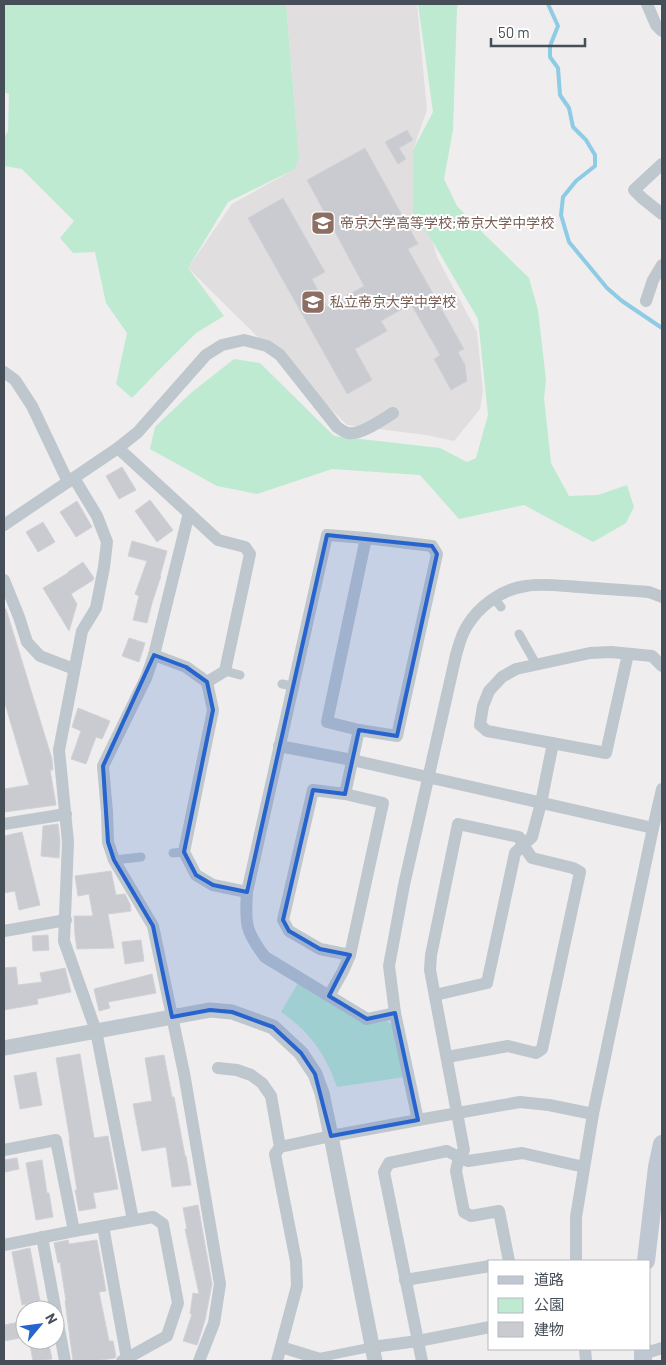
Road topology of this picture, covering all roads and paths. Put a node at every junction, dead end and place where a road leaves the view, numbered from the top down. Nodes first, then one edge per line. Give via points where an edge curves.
1 (648, 4) edge
2 (662, 31) edge
3 (662, 164) edge
4 (662, 214) edge
5 (662, 266) edge
6 (646, 301) dead end
7 (4, 372) edge
8 (394, 413) dead end
9 (118, 448) junction
10 (71, 480) junction
11 (189, 513) junction
12 (4, 525) edge
13 (366, 538) junction
14 (4, 580) edge
15 (662, 596) edge
16 (519, 634) dead end
17 (628, 654) junction
18 (154, 655) junction
19 (536, 664) junction
20 (662, 666) edge
21 (74, 669) junction
22 (225, 671) junction
23 (240, 675) dead end
24 (207, 682) junction
25 (359, 730) junction
26 (553, 743) junction
27 (279, 746) junction
28 (352, 760) junction
29 (428, 778) junction
30 (662, 789) edge
31 (345, 794) junction
32 (541, 803) junction
33 (66, 814) junction
34 (4, 824) edge
35 (653, 828) junction
36 (524, 845) junction
37 (141, 857) dead end
38 (114, 860) junction
39 (247, 892) junction
40 (66, 920) junction
41 (4, 931) edge
42 (350, 955) junction
43 (435, 994) junction
44 (329, 996) junction
45 (395, 1013) junction
46 (172, 1017) junction
47 (96, 1031) junction
48 (4, 1048) edge
49 (447, 1058) junction
50 (218, 1068) dead end
51 (457, 1113) junction
52 (593, 1114) junction
53 (418, 1120) junction
54 (331, 1136) junction
55 (662, 1144) edge
56 (280, 1147) junction
57 (4, 1150) edge
58 (459, 1157) junction
59 (584, 1167) junction
60 (133, 1220) junction
61 (103, 1226) junction
62 (74, 1231) junction
63 (42, 1237) junction
64 (4, 1245) edge
65 (509, 1260) edge
66 (576, 1260) edge
67 (646, 1260) edge
68 (488, 1266) edge
69 (405, 1280) junction
70 (488, 1327) edge
71 (418, 1341) junction
72 (281, 1347) junction
73 (662, 1348) edge
74 (373, 1354) edge
75 (643, 1355) edge
76 (125, 1360) edge
77 (317, 1360) edge
78 (65, 1361) edge
79 (199, 1361) edge
80 (277, 1361) edge
81 (422, 1361) edge

1 - 2 street via 656,25
3 - 4 street via 634,190
5 - 6 street
7 - 10 street via 15,380 32,406
8 - 9 street via 355,434 347,433 336,427 280,356 267,346 244,340 222,345 206,355 138,432
9 - 10 street
9 - 11 street
10 - 12 street
10 - 21 street via 97,516 107,542 96,608 82,631
11 - 18 street
11 - 22 street via 218,540 245,547 250,554
13 - 25 street via 327,722
13 - 25 street via 432,546 437,554 397,736
13 - 27 street via 327,535 287,685
14 - 21 street via 27,642 40,656
15 - 29 street via 649,592 526,585 509,590 498,603 480,610 461,639
16 - 19 street
17 - 19 street via 590,653
17 - 20 street via 652,656
17 - 26 street via 606,754
18 - 24 street via 186,667
18 - 38 street via 103,766 108,842
19 - 26 street via 502,677 489,691 480,725 487,731
21 - 33 street via 59,750
22 - 23 street
22 - 24 street
24 - 39 street via 213,710 178,852 196,874 213,885
25 - 28 street
26 - 32 street
27 - 28 street
27 - 39 street
28 - 29 street
28 - 31 street
29 - 32 street
29 - 45 street via 389,966
30 - 35 street
31 - 42 street via 383,803
31 - 42 street via 312,790 283,920 288,931 320,949
32 - 35 street
32 - 36 street via 532,837
33 - 34 street
33 - 40 street
35 - 52 street
36 - 43 street via 514,853 487,983
36 - 43 street via 519,837 458,824 431,955 430,970
36 - 49 street via 532,858 580,872 542,1049 536,1052 508,1046
37 - 38 street
38 - 46 street via 154,926
39 - 44 street via 248,931 265,957
40 - 41 street
40 - 47 street via 64,941
42 - 44 street
43 - 49 street
44 - 45 street via 367,1019
45 - 53 street
46 - 47 street
46 - 54 street via 210,1010 232,1012 272,1027 301,1053 315,1074
46 - 79 street via 220,1284 214,1323
47 - 48 street
47 - 60 street
49 - 51 street
50 - 56 street via 238,1070 262,1083 270,1096
51 - 52 street via 520,1102
51 - 53 street
51 - 58 street via 464,1150
52 - 59 street
53 - 54 street
54 - 56 street
54 - 74 street
55 - 67 main road
56 - 72 street via 275,1154 296,1261 297,1286
57 - 62 street via 56,1140
58 - 59 street via 468,1161 522,1153
58 - 65 street via 456,1171 464,1212 471,1216 499,1211
58 - 69 street via 447,1151 389,1163 384,1172
59 - 66 street via 576,1217
60 - 61 street
60 - 76 street via 153,1217 163,1224 178,1303 168,1336
61 - 62 street
61 - 76 street
62 - 63 street
63 - 64 street
63 - 78 street
68 - 69 street
69 - 71 street
70 - 71 street
71 - 74 street
71 - 81 street
72 - 77 street
72 - 80 street
73 - 75 street
74 - 77 street

